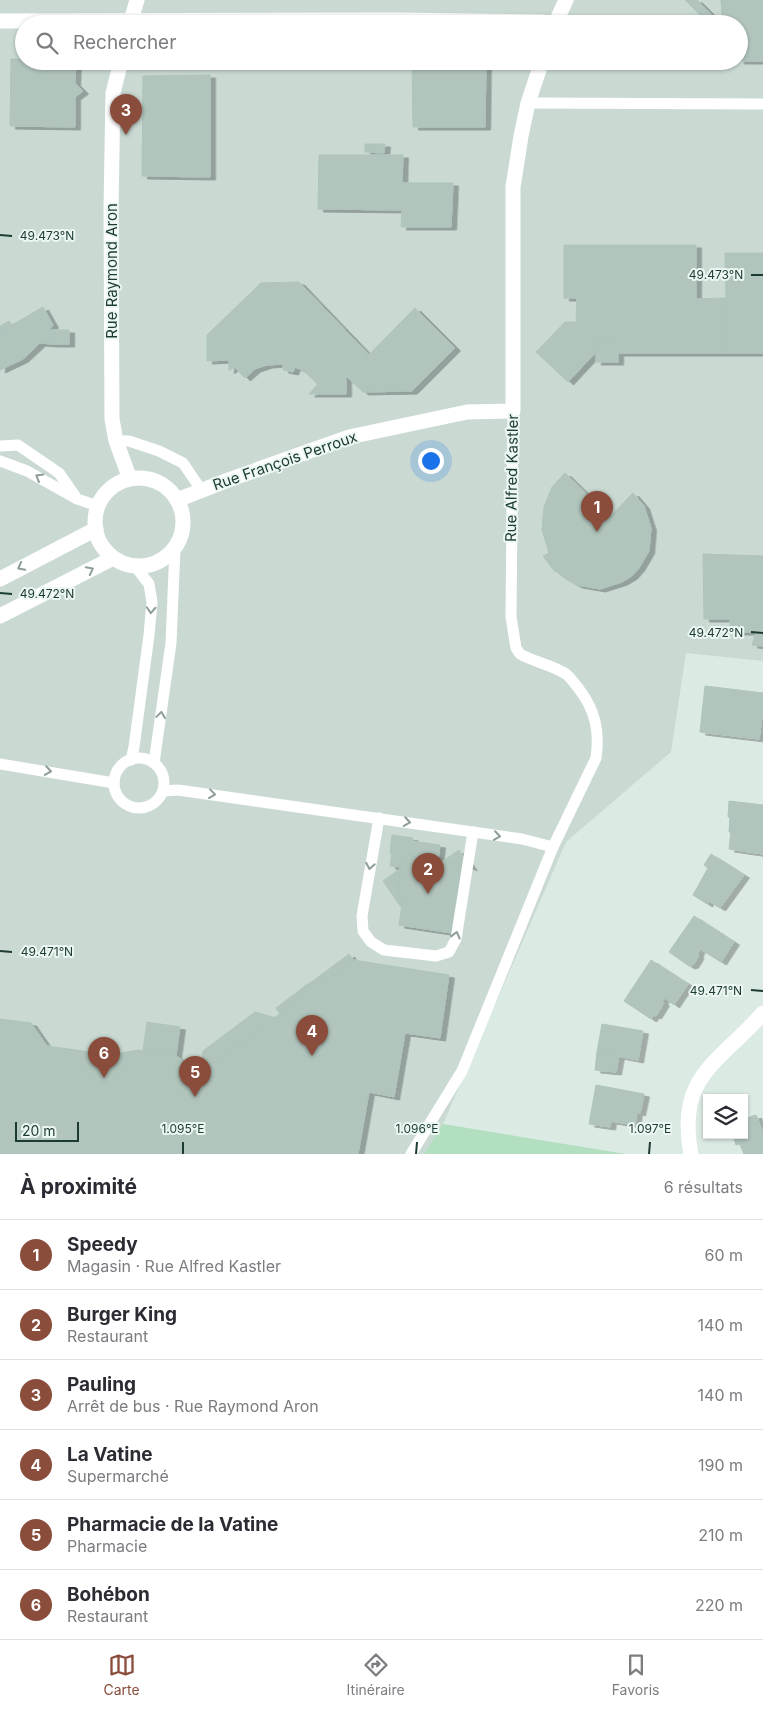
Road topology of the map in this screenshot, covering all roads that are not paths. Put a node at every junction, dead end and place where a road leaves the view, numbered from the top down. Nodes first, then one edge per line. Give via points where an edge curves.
1 (137, 0) edge
2 (566, 0) edge
3 (133, 15) edge
4 (559, 15) edge
5 (0, 21) edge
6 (15, 21) edge
7 (119, 70) edge
8 (539, 70) edge
9 (528, 102) junction
10 (763, 104) edge
11 (513, 411) junction
12 (116, 441) junction
13 (0, 446) edge
14 (0, 461) edge
15 (130, 479) junction
16 (202, 491) junction
17 (78, 499) junction
18 (178, 500) junction
19 (98, 506) junction
20 (96, 529) junction
21 (175, 548) junction
22 (113, 558) junction
23 (135, 566) junction
24 (0, 579) edge
25 (0, 616) edge
26 (131, 760) junction
27 (154, 763) junction
28 (0, 764) edge
29 (114, 783) junction
30 (163, 791) junction
31 (379, 818) junction
32 (473, 832) junction
33 (553, 847) junction
34 (763, 1013) edge
35 (411, 1154) edge
36 (691, 1154) edge

1 - 3 street
2 - 4 street
5 - 6 street
7 - 12 street, Rue Raymond Aron via 113,93 112,177 112,419
8 - 9 street, Rue Alfred Kastler
9 - 10 lane
9 - 11 street, Rue Alfred Kastler via 513,187
11 - 16 street, Rue François Perroux via 467,412 349,437
11 - 33 lane, Rue Alfred Kastler via 511,617 516,648 520,654 567,675 587,700 598,730 596,758
12 - 15 street, Rue Raymond Aron
12 - 16 lane via 129,441 183,463
13 - 17 lane via 18,445 59,473
17 -> 14 lane via 27,471
15 - 18 street via 153,480 166,487
15 - 19 street via 119,483
16 - 18 street, Rue François Perroux
17 - 19 lane
18 - 21 street via 183,526
19 - 20 street
20 - 22 street via 102,547
20 -> 24 street
21 - 23 street via 160,561
27 -> 21 lane via 171,642
22 - 23 street
25 -> 22 street
23 -> 26 lane via 148,584 152,602
26 - 27 lane via 147,759
26 - 29 lane via 119,769
27 - 30 lane via 163,775
28 -> 29 lane
29 - 30 lane via 123,802 138,808 154,804
30 -> 31 lane via 178,790
31 -> 32 lane
31 -> 32 lane via 362,916 363,931 371,942 384,950 436,956 449,952 456,939
32 -> 33 lane
33 - 35 lane via 462,1071
34 - 36 street via 701,1077 690,1102 687,1135

